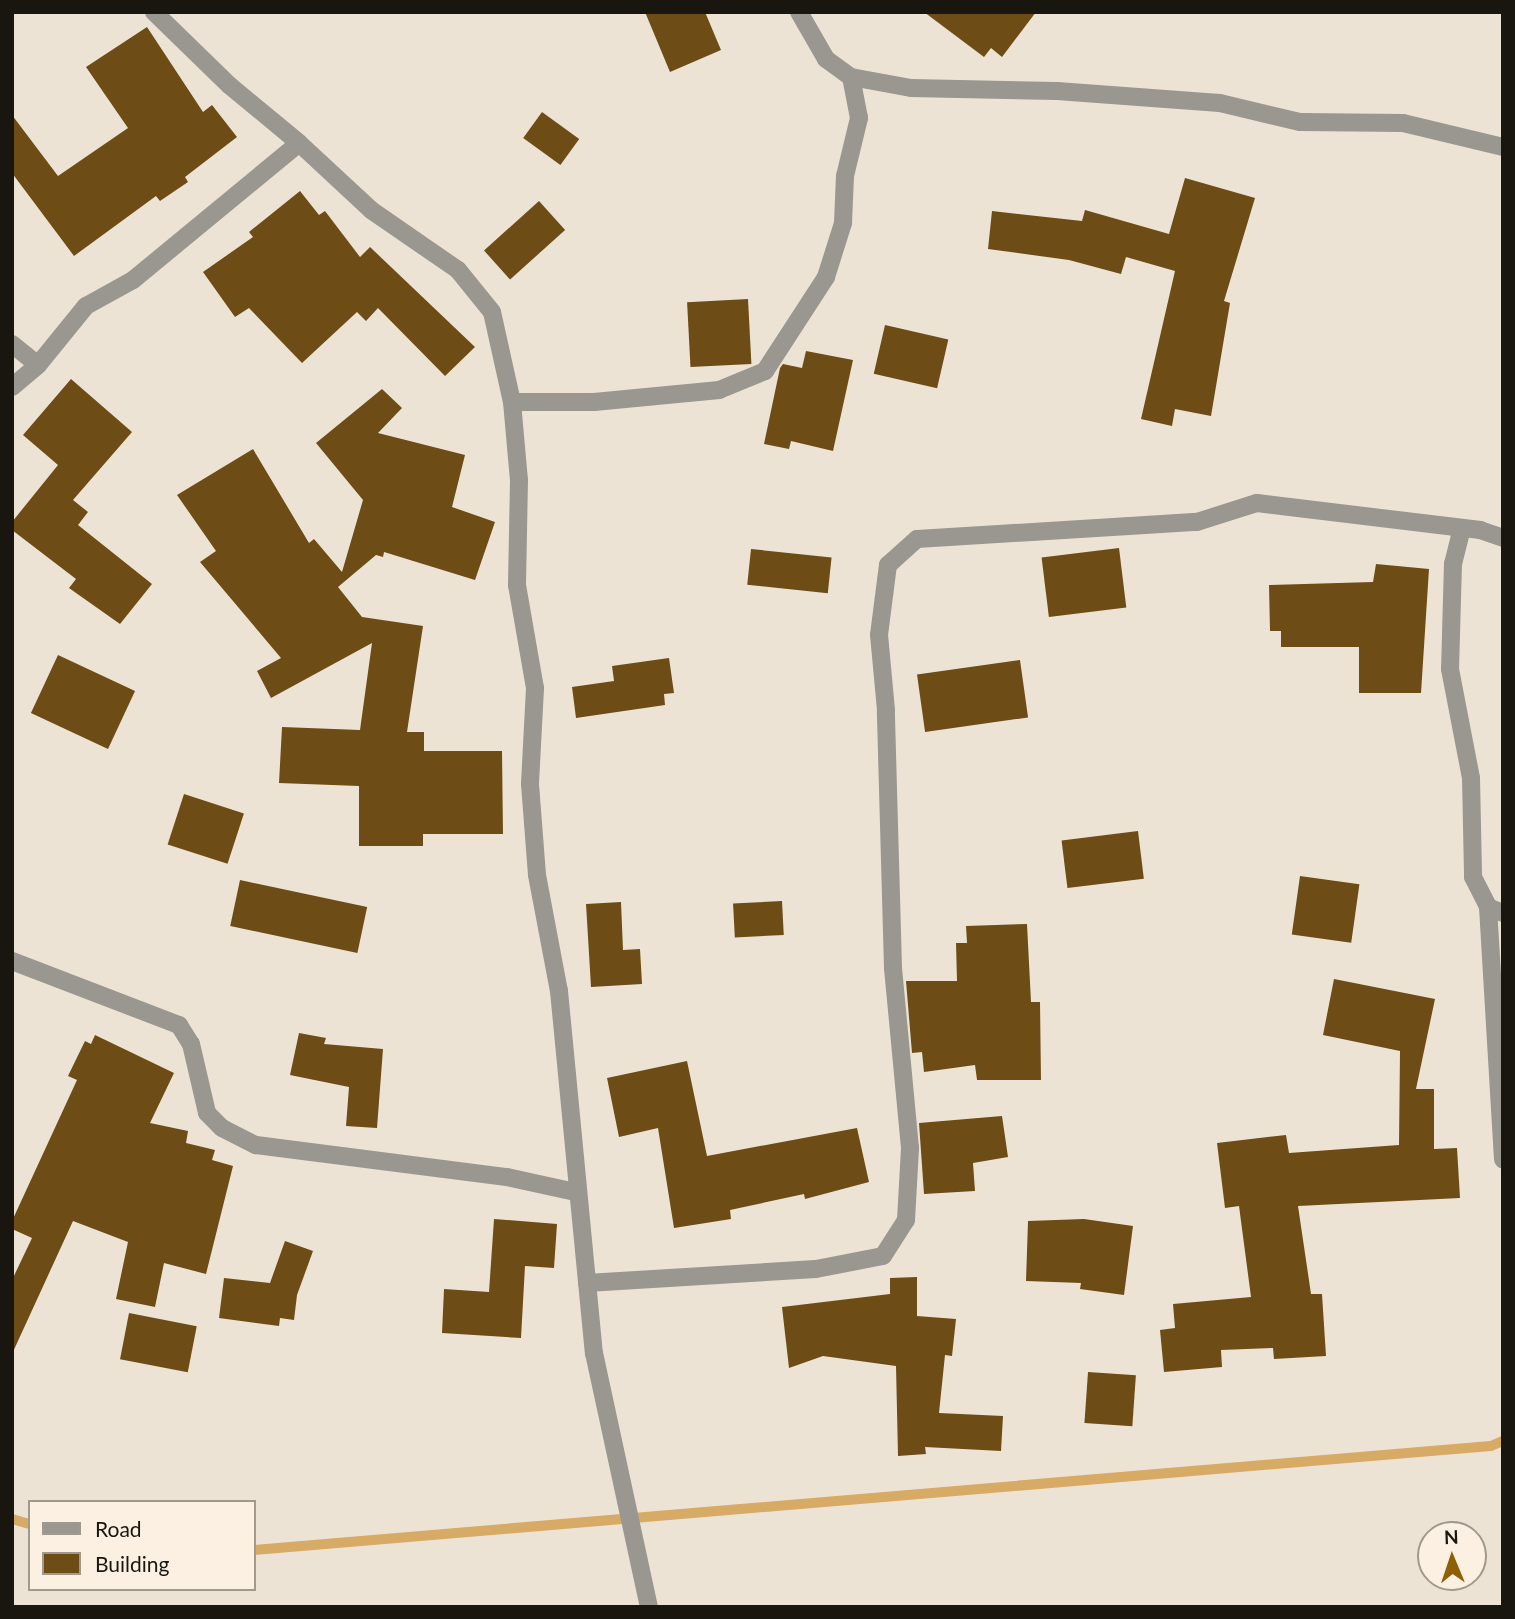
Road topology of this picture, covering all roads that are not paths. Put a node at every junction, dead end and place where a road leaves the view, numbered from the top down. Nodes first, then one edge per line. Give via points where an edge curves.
1 (155, 12) edge
2 (799, 12) edge
3 (851, 77) junction
4 (299, 143) junction
5 (1503, 147) edge
6 (12, 344) edge
7 (38, 365) junction
8 (12, 387) edge
9 (512, 402) junction
10 (1462, 528) junction
11 (1503, 538) edge
12 (1495, 910) edge
13 (12, 961) edge
14 (1503, 1160) edge
15 (575, 1192) junction
16 (587, 1283) junction
17 (649, 1607) edge

1 - 4 street via 229,85
2 - 3 street via 826,60
3 - 5 street via 911,88 1057,91 1220,103 1300,122 1403,123
3 - 9 street via 859,118 845,176 843,223 826,277 765,371 719,390 594,402
4 - 7 street via 133,280 86,306
4 - 9 street via 371,210 458,270 492,312
6 - 7 street
7 - 8 street
9 - 15 street via 519,480 517,585 535,688 530,785 537,875 559,991
10 - 11 street
10 - 12 street via 1453,563 1450,669 1471,778 1473,877
10 - 16 street via 1257,503 1197,522 917,539 888,565 879,635 886,710 892,968 911,1148 906,1220 883,1256 816,1269
12 - 14 street
13 - 15 street via 179,1025 191,1044 207,1113 222,1128 257,1146 507,1177
15 - 16 street
16 - 17 street via 607,1425

